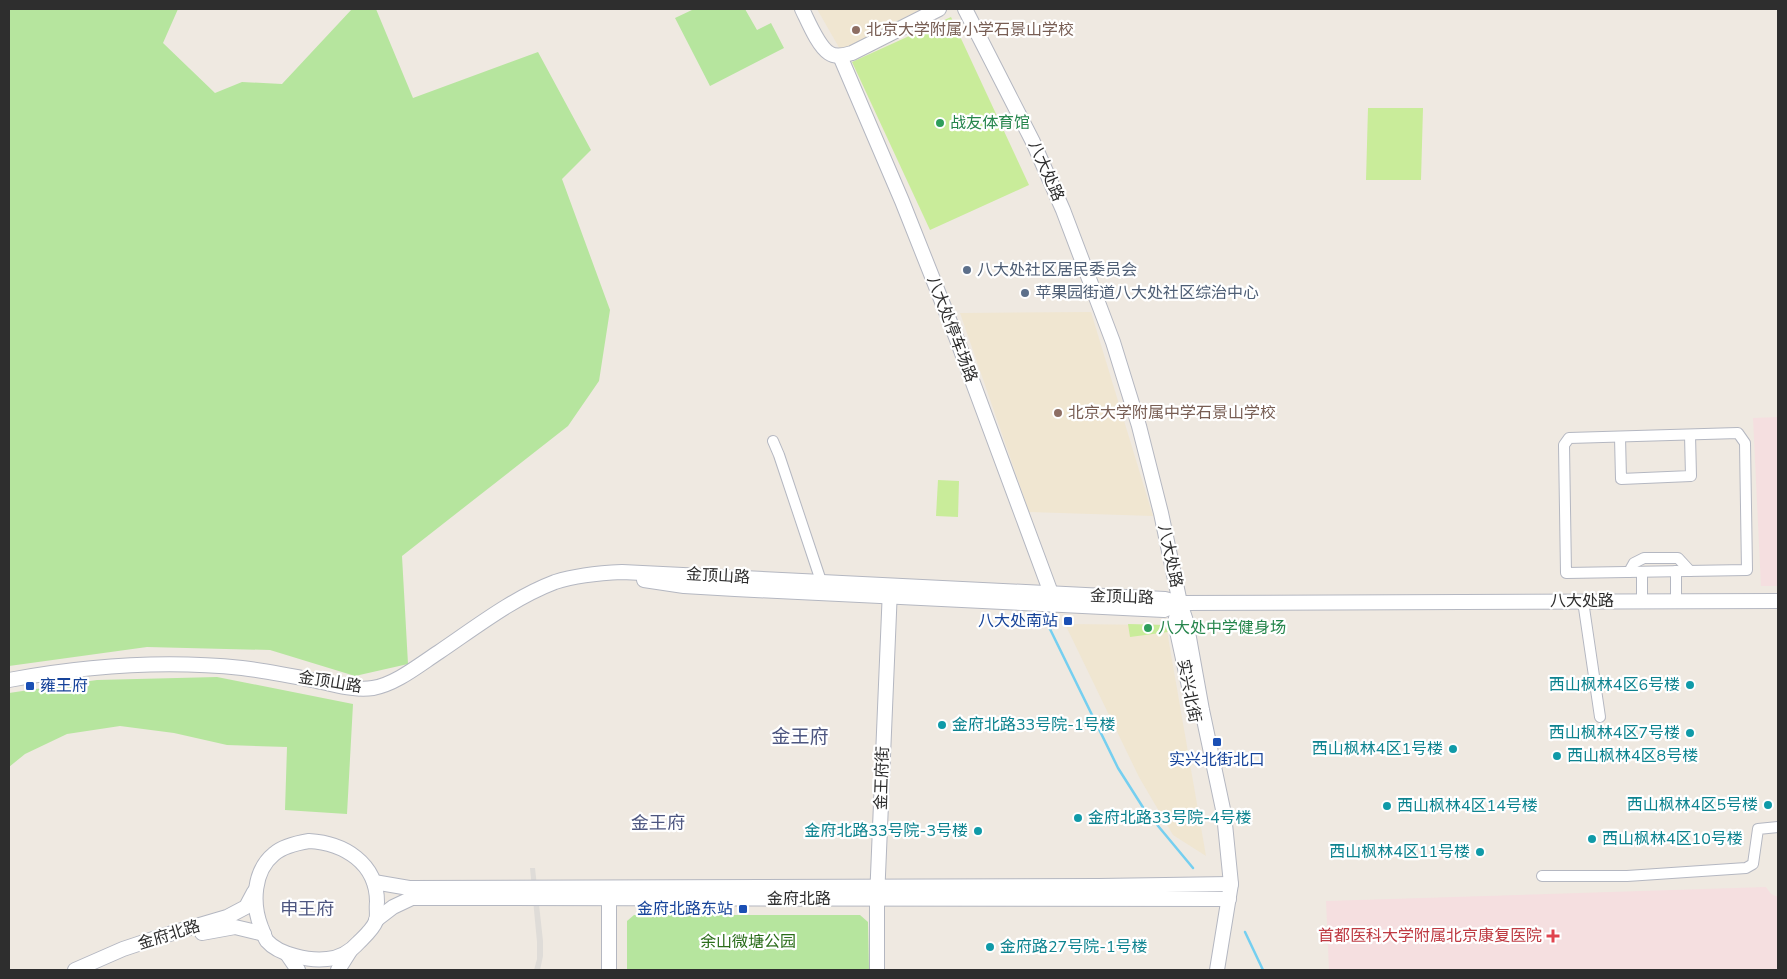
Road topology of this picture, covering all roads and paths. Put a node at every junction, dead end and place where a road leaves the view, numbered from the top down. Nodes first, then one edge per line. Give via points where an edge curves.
1 (802, 9) edge
2 (939, 9) edge
3 (964, 9) edge
4 (840, 56) junction
5 (1690, 435) junction
6 (1620, 437) junction
7 (773, 441) dead end
8 (1676, 571) junction
9 (1690, 571) junction
10 (1629, 572) junction
11 (1642, 572) junction
12 (823, 588) junction
13 (890, 592) junction
14 (1052, 599) junction
15 (1583, 601) junction
16 (1642, 601) junction
17 (1676, 601) junction
18 (1778, 601) edge
19 (1180, 603) junction
20 (9, 680) edge
21 (1600, 717) dead end
22 (1778, 827) edge
23 (1542, 876) dead end
24 (374, 882) junction
25 (1226, 884) junction
26 (254, 892) junction
27 (609, 893) junction
28 (877, 893) junction
29 (1225, 899) junction
30 (376, 920) junction
31 (264, 934) junction
32 (350, 952) junction
33 (288, 954) junction
34 (75, 970) edge
35 (97, 970) edge
36 (298, 970) edge
37 (338, 970) edge
38 (609, 970) edge
39 (877, 970) edge
40 (1208, 970) edge
41 (1217, 970) edge

1 - 4 street via 821,45 829,54
2 - 4 street
3 - 19 street, 八大处路 via 1033,142 1063,210 1113,342 1139,426
4 - 14 street, 八大处停车场路 via 956,337
5 - 6 street
5 - 6 street via 1691,476 1621,479
5 - 9 street via 1738,433 1745,443 1747,570
6 - 10 street via 1570,438 1564,445 1566,573
7 - 12 street
8 - 9 street
8 - 11 street
8 - 17 street
9 - 10 street via 1678,558 1644,558 1634,563
10 - 11 street
11 - 16 street
12 - 13 street, 金顶山路
12 - 20 street, 金顶山路 via 622,572 594,573 536,590 415,668 372,688 349,687 242,668 191,665 40,674
13 - 14 street, 金顶山路
13 - 28 street, 金王府街
14 - 19 street, 金顶山路 via 1165,599
15 - 16 street, 八大处路
15 - 19 street, 八大处路
15 - 21 street
16 - 17 street, 八大处路
17 - 18 street, 八大处路
19 - 25 street, 实兴北街 via 1175,622
22 - 23 street via 1758,829 1753,864 1746,868 1627,876
24 - 26 street via 350,852 325,842 309,841 292,844 274,853 265,864
24 - 27 street, 金府北路 via 408,888
24 - 30 street
25 - 28 street, 金府北路
25 - 29 street, 实兴北街
26 - 31 street via 256,914
26 - 34 street, 金府北路 via 246,908 227,917 150,940
27 - 28 street, 金府北路
27 - 30 street, 金府北路 via 412,898
27 - 38 street
28 - 29 street, 金府北路
28 - 39 street, 金王府街
29 - 40 street, 实兴北街
29 - 41 street, 实兴北街
30 - 32 street
31 - 33 street via 267,941
31 - 35 street, 金府北路 via 235,927 212,930
32 - 33 street via 329,959 310,960
32 - 37 street
33 - 36 street

